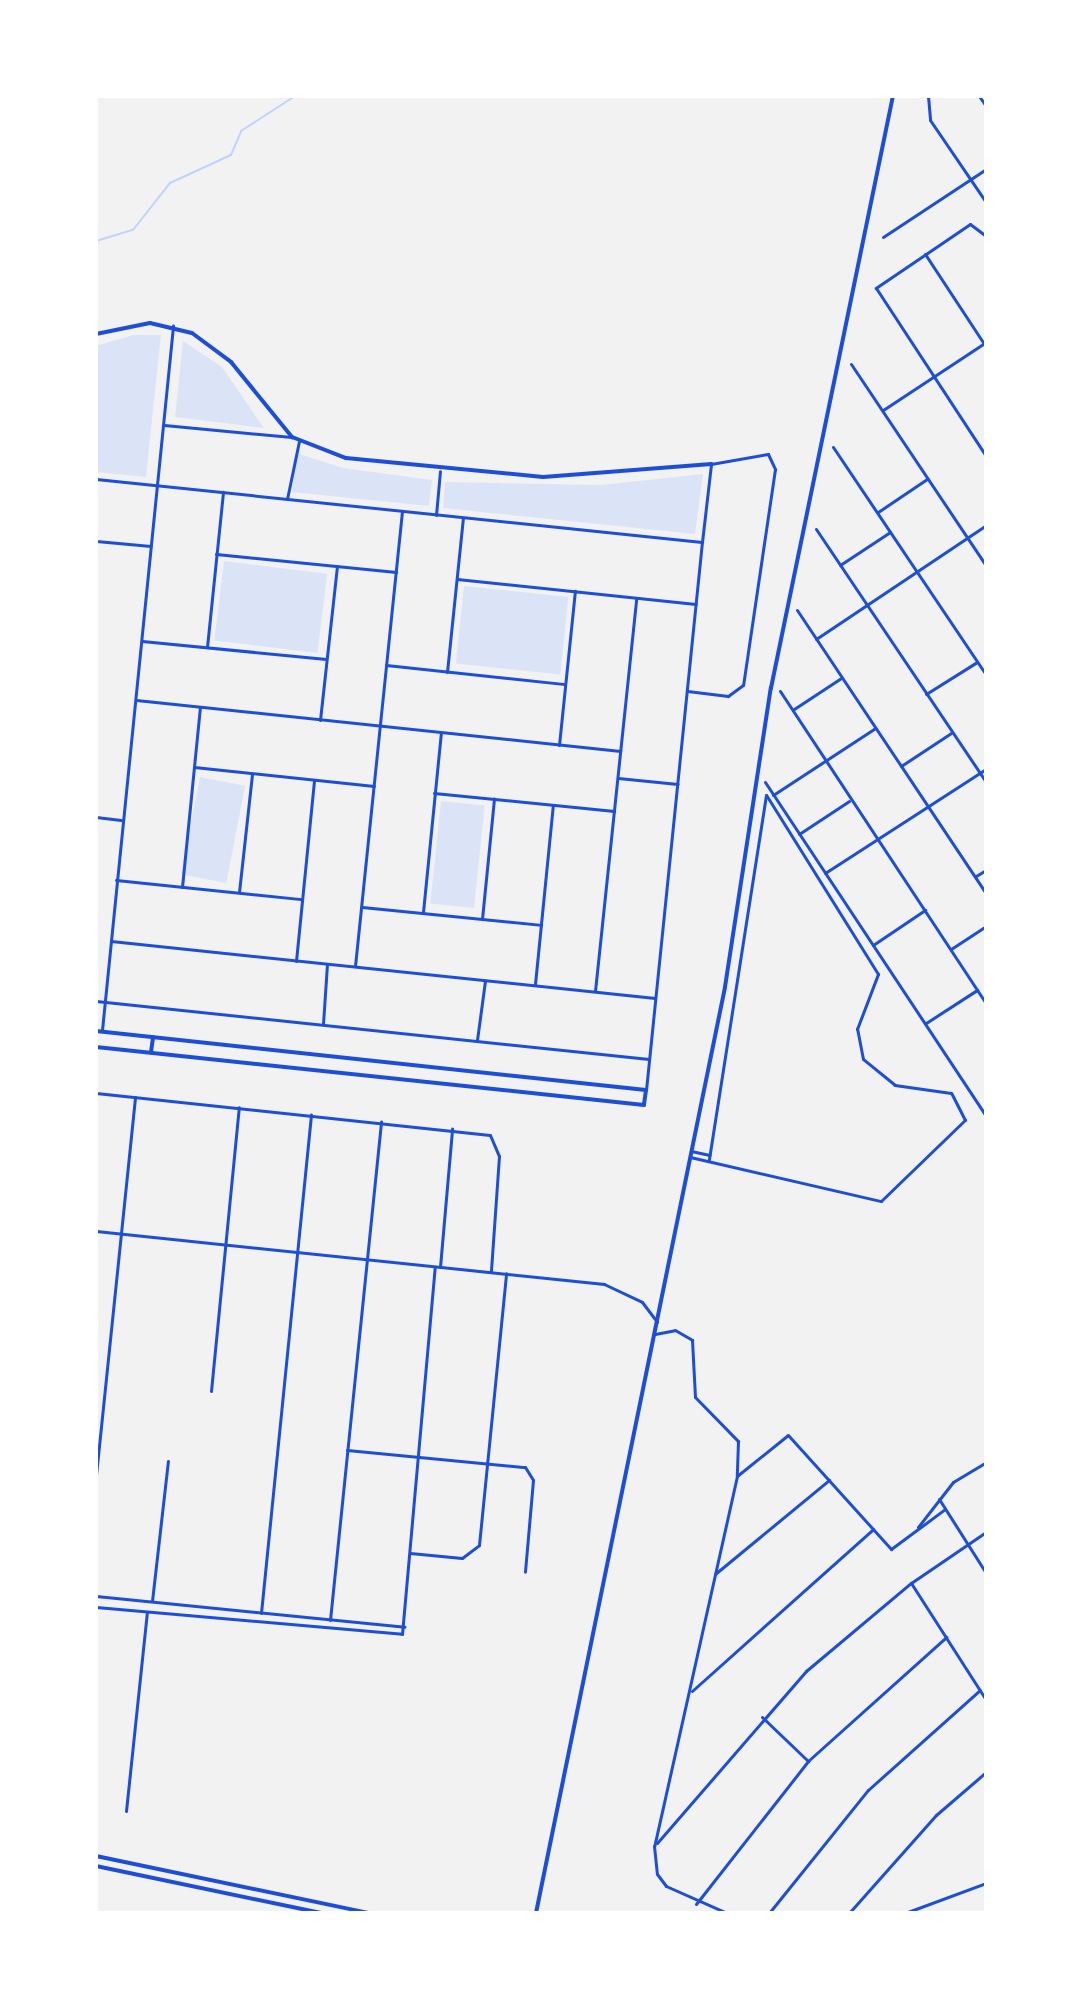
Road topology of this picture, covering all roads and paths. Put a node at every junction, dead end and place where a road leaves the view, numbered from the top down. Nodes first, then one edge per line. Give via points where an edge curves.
1 (893, 96) edge
2 (928, 96) edge
3 (979, 96) edge
4 (986, 106) edge
5 (986, 169) edge
6 (971, 179) junction
7 (986, 202) edge
8 (986, 236) edge
9 (883, 237) dead end
10 (925, 254) junction
11 (173, 326) junction
12 (96, 334) edge
13 (985, 344) edge
14 (851, 364) dead end
15 (934, 377) junction
16 (883, 410) junction
17 (164, 425) junction
18 (292, 437) junction
19 (299, 441) junction
20 (833, 447) dead end
21 (986, 456) edge
22 (711, 464) junction
23 (440, 471) junction
24 (96, 479) edge
25 (927, 479) junction
26 (157, 485) junction
27 (223, 492) junction
28 (287, 499) junction
29 (402, 512) junction
30 (878, 512) junction
31 (436, 515) junction
32 (463, 518) junction
33 (986, 525) edge
34 (816, 529) dead end
35 (890, 532) junction
36 (967, 538) junction
37 (96, 541) edge
38 (702, 542) junction
39 (151, 546) junction
40 (216, 554) junction
41 (840, 565) junction
42 (337, 566) junction
43 (986, 566) edge
44 (396, 572) junction
45 (917, 572) junction
46 (457, 579) junction
47 (575, 591) junction
48 (636, 598) junction
49 (696, 604) junction
50 (867, 605) junction
51 (797, 610) dead end
52 (816, 639) junction
53 (142, 641) junction
54 (207, 647) junction
55 (326, 659) junction
56 (977, 662) junction
57 (386, 665) junction
58 (447, 672) junction
59 (986, 675) edge
60 (841, 678) junction
61 (565, 684) junction
62 (687, 691) junction
63 (780, 691) dead end
64 (926, 694) junction
65 (136, 700) junction
66 (200, 707) junction
67 (793, 710) junction
68 (320, 720) junction
69 (380, 726) junction
70 (875, 728) junction
71 (441, 732) junction
72 (951, 733) junction
73 (559, 745) junction
74 (620, 751) junction
75 (824, 762) junction
76 (901, 766) junction
77 (194, 767) junction
78 (986, 769) edge
79 (980, 773) junction
80 (252, 774) junction
81 (617, 778) junction
82 (314, 780) junction
83 (765, 782) dead end
84 (986, 782) edge
85 (678, 784) junction
86 (374, 786) junction
87 (434, 793) junction
88 (773, 795) junction
89 (494, 798) junction
90 (850, 801) junction
91 (553, 805) junction
92 (926, 806) junction
93 (614, 811) junction
94 (96, 817) edge
95 (121, 820) junction
96 (799, 834) junction
97 (875, 839) junction
98 (986, 870) edge
99 (824, 874) junction
100 (976, 876) junction
101 (116, 880) junction
102 (182, 887) junction
103 (239, 892) junction
104 (986, 893) edge
105 (301, 899) junction
106 (362, 907) junction
107 (925, 910) junction
108 (423, 912) junction
109 (482, 919) junction
110 (541, 925) junction
111 (986, 926) edge
112 (111, 941) junction
113 (873, 945) junction
114 (951, 949) junction
115 (296, 961) junction
116 (327, 964) junction
117 (355, 966) junction
118 (485, 980) junction
119 (535, 984) junction
120 (977, 990) junction
121 (595, 991) junction
122 (655, 998) junction
123 (96, 1001) edge
124 (104, 1002) junction
125 (986, 1003) edge
126 (323, 1024) junction
127 (925, 1024) junction
128 (99, 1031) edge
129 (153, 1037) junction
130 (477, 1040) junction
131 (96, 1047) edge
132 (151, 1052) junction
133 (649, 1059) junction
134 (378, 1061) junction
135 (376, 1075) junction
136 (646, 1090) junction
137 (96, 1093) edge
138 (135, 1097) junction
139 (239, 1107) junction
140 (985, 1113) edge
141 (311, 1115) junction
142 (381, 1122) junction
143 (452, 1129) junction
144 (691, 1151) junction
145 (710, 1155) junction
146 (690, 1157) junction
147 (709, 1161) junction
148 (96, 1231) edge
149 (122, 1234) junction
150 (228, 1245) junction
151 (298, 1253) junction
152 (368, 1260) junction
153 (438, 1267) junction
154 (491, 1272) junction
155 (506, 1273) junction
156 (657, 1322) junction
157 (654, 1334) junction
158 (211, 1391) dead end
159 (96, 1420) edge
160 (102, 1421) junction
161 (347, 1450) junction
162 (418, 1455) junction
163 (168, 1461) dead end
164 (486, 1461) junction
165 (986, 1462) edge
166 (96, 1475) edge
167 (737, 1476) junction
168 (829, 1480) junction
169 (939, 1499) junction
170 (945, 1509) junction
171 (873, 1529) junction
172 (915, 1531) junction
173 (986, 1532) edge
174 (967, 1544) junction
175 (410, 1553) junction
176 (525, 1572) dead end
177 (986, 1573) edge
178 (713, 1576) junction
179 (911, 1583) junction
180 (96, 1596) edge
181 (152, 1601) junction
182 (96, 1607) edge
183 (147, 1612) junction
184 (261, 1613) junction
185 (330, 1620) junction
186 (404, 1627) junction
187 (946, 1637) junction
188 (980, 1690) junction
189 (692, 1691) junction
190 (986, 1700) edge
191 (761, 1716) junction
192 (808, 1761) junction
193 (986, 1772) edge
194 (126, 1811) dead end
195 (654, 1846) junction
196 (96, 1856) edge
197 (96, 1866) edge
198 (986, 1883) edge
199 (696, 1904) junction
200 (321, 1913) edge
201 (368, 1913) edge
202 (536, 1913) edge
203 (727, 1913) edge
204 (769, 1913) edge
205 (849, 1913) edge
206 (905, 1913) edge

1 - 144 street via 788,599
2 - 6 street via 928,116
3 - 4 street
5 - 6 street
6 - 7 street
6 - 9 street
8 - 10 street via 973,223
10 - 13 street
10 - 15 street via 876,288
11 - 12 street via 123,325
11 - 17 street
11 - 18 street via 222,352
13 - 15 street
14 - 16 street
15 - 16 street
15 - 21 street
16 - 25 street
17 - 18 street
17 - 26 street
18 - 19 street
19 - 23 street via 346,458
19 - 28 street
20 - 30 street
22 - 23 street via 543,477
22 - 38 street
22 - 62 street via 762,454 775,469 743,685 728,696
23 - 31 street
24 - 26 street
25 - 30 street
25 - 36 street
26 - 27 street
26 - 39 street
27 - 28 street
27 - 40 street
28 - 29 street
29 - 31 street
29 - 44 street
30 - 35 street
31 - 32 street
32 - 38 street
32 - 46 street
33 - 36 street
34 - 41 street
35 - 41 street
35 - 45 street
36 - 43 street
36 - 45 street
37 - 39 street
38 - 49 street
39 - 53 street
40 - 42 street
40 - 54 street
41 - 50 street
42 - 44 street
42 - 55 street
44 - 57 street
45 - 50 street
45 - 56 street
46 - 47 street
46 - 58 street
47 - 48 street
47 - 61 street
48 - 49 street
48 - 74 street
49 - 62 street
50 - 52 street
50 - 64 street
51 - 52 street
52 - 60 street
53 - 54 street
53 - 65 street
54 - 55 street
55 - 68 street
56 - 59 street
56 - 64 street
57 - 58 street
57 - 69 street
58 - 61 street
60 - 67 street
60 - 70 street
61 - 73 street
62 - 85 street
63 - 67 street
64 - 72 street
65 - 66 street
65 - 95 street
66 - 68 street
66 - 77 street
67 - 75 street
68 - 69 street
69 - 71 street
69 - 86 street
70 - 75 street
70 - 76 street
71 - 73 street
71 - 87 street
72 - 76 street
72 - 79 street
73 - 74 street
74 - 81 street
75 - 88 street
75 - 90 street
76 - 92 street
77 - 80 street
77 - 102 street
78 - 79 street
79 - 84 street
79 - 92 street
80 - 82 street
80 - 103 street
81 - 85 street
81 - 93 street
82 - 86 street
82 - 105 street
83 - 88 street
85 - 122 street
86 - 106 street
87 - 89 street
87 - 108 street
88 - 96 street
89 - 91 street
89 - 109 street
90 - 96 street
90 - 97 street
91 - 93 street
91 - 110 street
92 - 97 street
92 - 100 street
93 - 121 street
94 - 95 street
95 - 101 street
96 - 99 street
97 - 99 street
97 - 107 street
98 - 100 street
99 - 113 street
100 - 104 street
101 - 102 street
101 - 112 street
102 - 103 street
103 - 105 street
105 - 115 street
106 - 108 street
106 - 117 street
107 - 113 street
107 - 114 street
108 - 109 street
109 - 110 street
110 - 119 street
111 - 114 street
112 - 115 street
112 - 124 street
113 - 127 street
114 - 120 street
115 - 116 street
116 - 117 street
116 - 126 street
117 - 118 street
118 - 119 street
118 - 130 street
119 - 121 street
120 - 125 street
120 - 127 street
121 - 122 street
122 - 133 street
123 - 124 street
124 - 126 street
124 - 128 street
126 - 130 street
127 - 140 street
128 - 129 street
129 - 132 street
129 - 134 street
130 - 133 street
131 - 132 street
132 - 135 street
133 - 136 street
134 - 135 street
134 - 136 street
135 - 136 street via 644,1105
137 - 138 street
138 - 139 street
138 - 149 street
139 - 141 street
139 - 150 street
141 - 142 street
141 - 151 street
142 - 143 street
142 - 152 street
143 - 153 street
143 - 154 street via 484,1133 499,1150
144 - 145 street
144 - 146 street
145 - 147 street
145 - 147 street via 766,795 878,974 857,1029 863,1059 895,1085 951,1093 965,1120 881,1201
146 - 147 street
146 - 156 street
148 - 149 street
149 - 150 street
149 - 160 street
150 - 151 street
150 - 158 street
151 - 152 street
151 - 184 street
152 - 153 street
152 - 161 street
153 - 154 street
153 - 162 street
154 - 155 street
155 - 156 street via 617,1287 642,1302
155 - 164 street
156 - 157 street
157 - 167 street via 675,1330 692,1340 692,1389 735,1433
157 - 202 street
159 - 160 street
160 - 166 street
161 - 162 street
161 - 185 street
162 - 164 street
162 - 175 street
163 - 181 street
164 - 175 street via 475,1551 462,1558
164 - 176 street via 520,1465 532,1475
165 - 169 street
167 - 168 street via 788,1435
167 - 178 street
168 - 171 street
168 - 178 street
169 - 170 street
169 - 172 street
170 - 172 street
170 - 174 street
171 - 172 street via 891,1549
171 - 189 street
173 - 174 street
174 - 177 street
174 - 179 street
175 - 186 street
178 - 189 street
179 - 187 street
179 - 191 street
180 - 181 street
181 - 184 street
182 - 183 street
183 - 186 street via 396,1637
183 - 194 street
184 - 185 street
185 - 186 street
187 - 188 street
187 - 192 street
188 - 190 street
188 - 204 street via 868,1790
189 - 195 street
191 - 192 street
191 - 195 street
192 - 199 street
193 - 205 street via 936,1815
195 - 199 street via 657,1874
196 - 201 street
197 - 200 street
198 - 206 street
199 - 203 street

